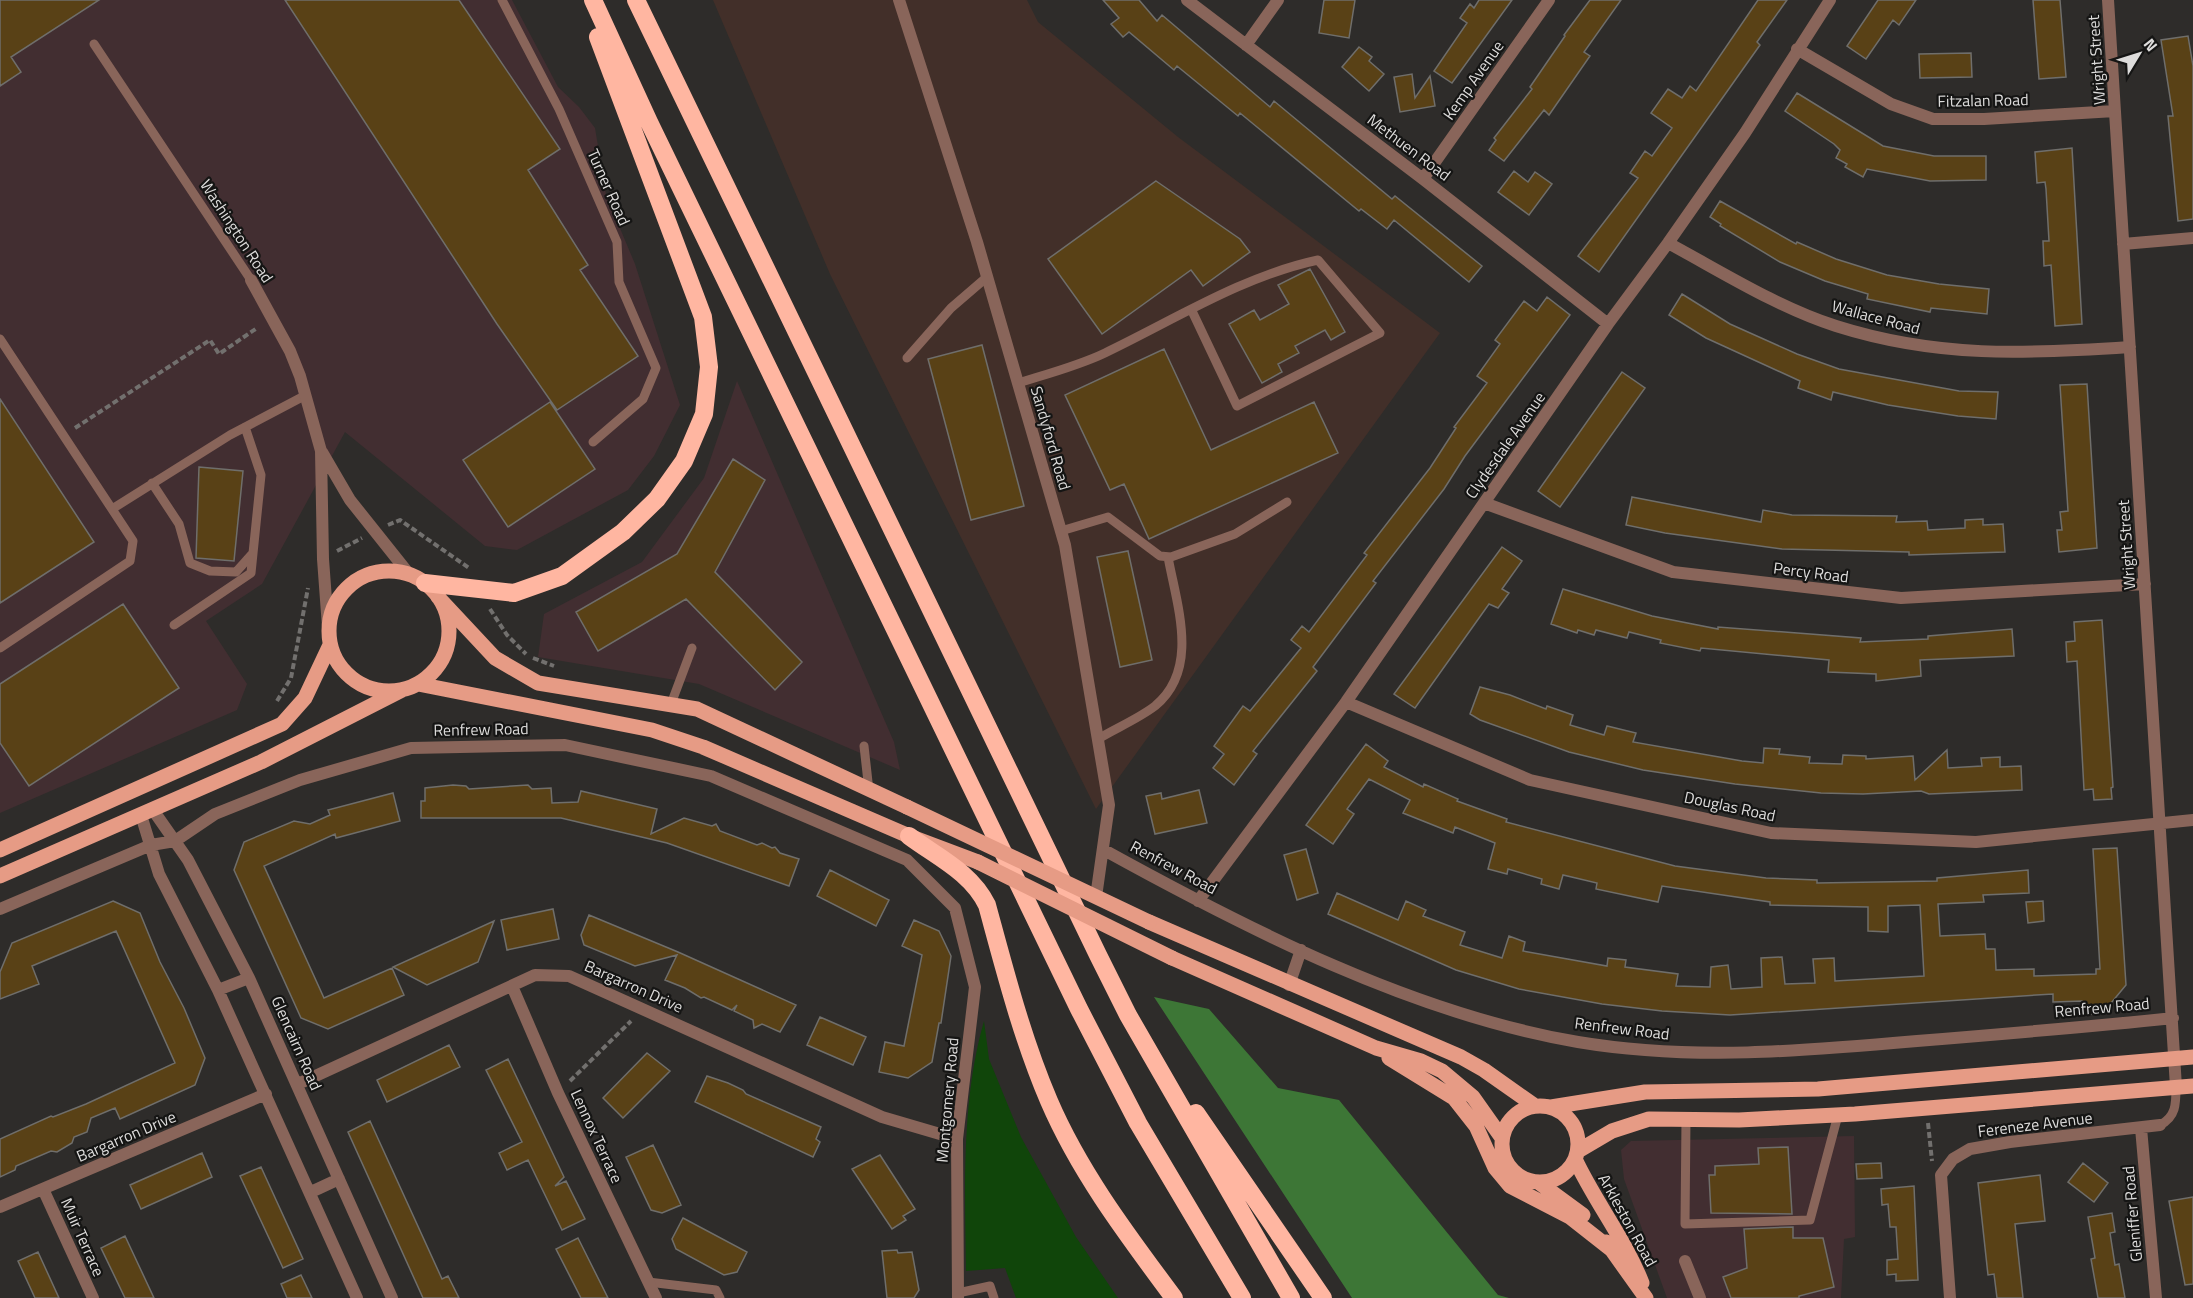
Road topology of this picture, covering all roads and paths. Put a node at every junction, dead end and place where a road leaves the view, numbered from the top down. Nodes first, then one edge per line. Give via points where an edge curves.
1 (502, 0) edge
2 (584, 0) edge
3 (593, 0) edge
4 (636, 0) edge
5 (899, 0) edge
6 (1187, 0) edge
7 (1278, 0) edge
8 (1549, 0) edge
9 (1830, 0) edge
10 (2108, 0) edge
11 (94, 44) dead end
12 (1246, 45) junction
13 (1797, 49) junction
14 (2115, 111) junction
15 (1423, 179) junction
16 (2193, 238) edge
17 (1668, 243) junction
18 (2123, 244) junction
19 (987, 277) junction
20 (250, 280) joint
21 (1192, 311) junction
22 (1608, 324) junction
23 (257, 328) dead end
24 (0, 339) edge
25 (2130, 347) junction
26 (906, 358) dead end
27 (1018, 383) junction
28 (306, 395) junction
29 (245, 427) junction
30 (64, 435) junction
31 (593, 442) dead end
32 (321, 451) junction
33 (152, 483) junction
34 (1287, 502) dead end
35 (1484, 503) junction
36 (112, 509) junction
37 (1061, 531) junction
38 (253, 553) junction
39 (1168, 557) junction
40 (409, 574) junction
41 (308, 582) dead end
42 (425, 583) junction
43 (2145, 584) junction
44 (438, 597) junction
45 (174, 624) dead end
46 (328, 627) junction
47 (330, 645) junction
48 (0, 648) edge
49 (692, 648) dead end
50 (418, 684) junction
51 (402, 690) junction
52 (1346, 702) junction
53 (275, 704) dead end
54 (671, 704) junction
55 (1098, 739) junction
56 (864, 746) dead end
57 (868, 791) junction
58 (147, 813) junction
59 (2193, 819) edge
60 (2161, 822) junction
61 (909, 836) junction
62 (175, 841) junction
63 (151, 845) junction
64 (0, 850) edge
65 (1104, 850) junction
66 (0, 876) edge
67 (1096, 897) junction
68 (1198, 902) junction
69 (955, 908) joint
70 (0, 909) edge
71 (1301, 950) junction
72 (249, 978) junction
73 (1289, 985) junction
74 (512, 986) junction
75 (218, 990) junction
76 (644, 1008) junction
77 (1128, 1015) junction
78 (2173, 1018) junction
79 (1376, 1048) junction
80 (2193, 1057) edge
81 (2175, 1058) junction
82 (298, 1084) junction
83 (2193, 1086) edge
84 (2176, 1087) junction
85 (558, 1093) junction
86 (266, 1094) junction
87 (1543, 1106) junction
88 (1926, 1107) junction
89 (1838, 1115) junction
90 (1686, 1119) junction
91 (2160, 1125) joint
92 (2141, 1128) junction
93 (957, 1138) junction
94 (1502, 1138) junction
95 (1576, 1155) junction
96 (339, 1179) junction
97 (1538, 1182) junction
98 (1942, 1183) junction
99 (43, 1189) junction
100 (311, 1192) junction
101 (0, 1207) edge
102 (1612, 1251) junction
103 (1685, 1261) dead end
104 (648, 1282) junction
105 (958, 1296) edge
106 (93, 1298) edge
107 (357, 1298) edge
108 (392, 1298) edge
109 (656, 1298) edge
110 (720, 1298) edge
111 (994, 1298) edge
112 (1174, 1298) edge
113 (1242, 1298) edge
114 (1291, 1298) edge
115 (1323, 1298) edge
116 (1647, 1298) edge
117 (1700, 1298) edge
118 (1950, 1298) edge
119 (2156, 1298) edge

1 - 31 lane, Turner Road via 559,109 617,242 619,282 656,368 644,399
2 - 42 highway via 703,317 709,367 704,414 684,461 657,499 623,532 562,576 514,592
3 - 113 highway via 1036,924 1138,1123
4 - 77 highway
5 - 19 street, Sandyford Road
6 - 12 street, Methuen Road
7 - 12 street
8 - 15 street, Kemp Avenue
9 - 13 street, Clydesdale Avenue
10 - 14 street, Wright Street
11 - 20 lane, Washington Road
12 - 15 street, Methuen Road
13 - 14 street, Fitzalan Road via 1891,104 1933,119
13 - 17 street, Clydesdale Avenue via 1745,133
14 - 18 street, Wright Street
15 - 22 street, Methuen Road
16 - 18 street
17 - 22 street, Clydesdale Avenue
17 - 25 street, Wallace Road via 1766,296 1834,326 1903,344 1972,353
18 - 25 street, Wright Street
19 - 26 lane via 951,308
19 - 27 street, Sandyford Road
20 - 28 street, Washington Road via 290,351
21 - 21 lane via 1282,268 1318,260 1380,333 1237,406
21 - 27 lane via 1101,355
22 - 35 street, Clydesdale Avenue
23 - 30 path via 219,354 210,340
24 - 30 lane
25 - 43 street, Wright Street
27 - 37 street, Sandyford Road
28 - 29 lane
28 - 32 street, Washington Road
29 - 33 lane
29 - 38 lane via 261,475
30 - 36 lane
32 - 40 street, Washington Road via 350,500
32 - 46 street, Washington Road
33 - 36 lane
33 - 38 lane via 179,524 190,563 210,571 236,572
34 - 39 lane via 1235,534
35 - 43 street, Percy Road via 1673,572 1900,598
35 - 52 street, Clydesdale Avenue
36 - 48 lane via 133,541 130,561
37 - 39 lane via 1108,518 1160,556
37 - 55 street, Sandyford Road
38 - 45 lane via 251,573
39 - 55 lane via 1182,634 1183,656 1178,676 1154,707
40 - 42 main road
40 - 46 main road via 390,570 355,580 332,609
41 - 53 path via 291,678
42 - 44 main road
43 - 60 street, Wright Street
44 - 50 main road via 447,614 445,652 432,673
44 - 54 main road via 495,658 538,683
46 - 47 main road
47 - 51 main road via 343,670 364,686
47 - 64 main road via 305,698 282,724
49 - 54 lane
50 - 51 main road
50 - 61 main road via 652,730 703,747
51 - 58 main road via 279,753
52 - 60 street, Douglas Road via 1530,780 1771,833 1976,842
52 - 68 street, Clydesdale Avenue
54 - 57 main road via 697,708
55 - 65 street, Sandyford Road via 1109,806
56 - 57 lane
57 - 67 main road, bridge
58 - 62 street, Glencairn Road
58 - 63 street
58 - 66 main road
59 - 60 street, Douglas Road
60 - 78 street, Wright Street
61 - 79 main road, bridge via 978,862 1172,958
61 - 112 highway via 969,877 980,890 1020,1024 1050,1103 1098,1190
62 - 63 street, Renfrew Road
62 - 69 street, Renfrew Road via 214,814 300,780 411,748 565,745 711,776 907,860
62 - 72 street, Glencairn Road
63 - 70 street, Renfrew Road
63 - 75 street via 159,874
65 - 67 street, Sandyford Road
65 - 68 street, Renfrew Road
67 - 73 main road, bridge
68 - 71 street, Renfrew Road
69 - 93 street, Montgomery Road via 975,987
71 - 73 street
71 - 78 street, Renfrew Road via 1413,997 1472,1016 1528,1032 1631,1049 1740,1054 1818,1050
72 - 75 street
72 - 82 street, Glencairn Road
73 - 87 main road via 1461,1057
74 - 76 street, Bargarron Drive via 535,975 569,976
74 - 82 street, Bargarron Drive
74 - 85 street, Lennox Terrace
75 - 86 street
76 - 85 path
76 - 93 street, Bargarron Drive via 882,1117
77 - 114 highway
77 - 115 highway
78 - 81 street, Wright Street
79 - 94 main road via 1442,1071 1473,1097
79 - 102 main road via 1455,1098 1476,1126 1495,1168 1510,1186 1570,1217
80 - 81 main road
81 - 84 street, Wright Street
81 - 87 main road via 1818,1089 1645,1092
82 - 96 street, Glencairn Road
83 - 84 main road
84 - 88 main road
84 - 91 lane via 2173,1115
85 - 104 street, Lennox Terrace
86 - 99 street, Bargarron Drive
86 - 100 street
87 - 94 main road via 1513,1116
87 - 95 main road via 1573,1124 1578,1142
88 - 89 main road
88 - 98 path via 1931,1160
89 - 90 main road
89 - 90 lane via 1810,1220 1685,1224
90 - 95 main road via 1649,1119 1627,1125
91 - 92 street, Fereneze Avenue
92 - 98 street, Fereneze Avenue via 1970,1149 1953,1159 1941,1175
92 - 119 street, Gleniffer Road
93 - 105 street, Montgomery Road
94 - 97 main road via 1510,1168
95 - 97 main road via 1560,1176
95 - 116 main road, Arkleston Road via 1588,1186 1635,1263
96 - 100 street
96 - 108 street, Glencairn Road
97 - 102 main road, Arkleston Road via 1584,1215
98 - 118 street
99 - 101 street, Bargarron Drive
99 - 106 street, Muir Terrace
100 - 107 street
102 - 116 main road, Arkleston Road
103 - 117 street
104 - 109 street, Lennox Terrace
104 - 110 lane via 716,1290
105 - 111 lane via 990,1286

